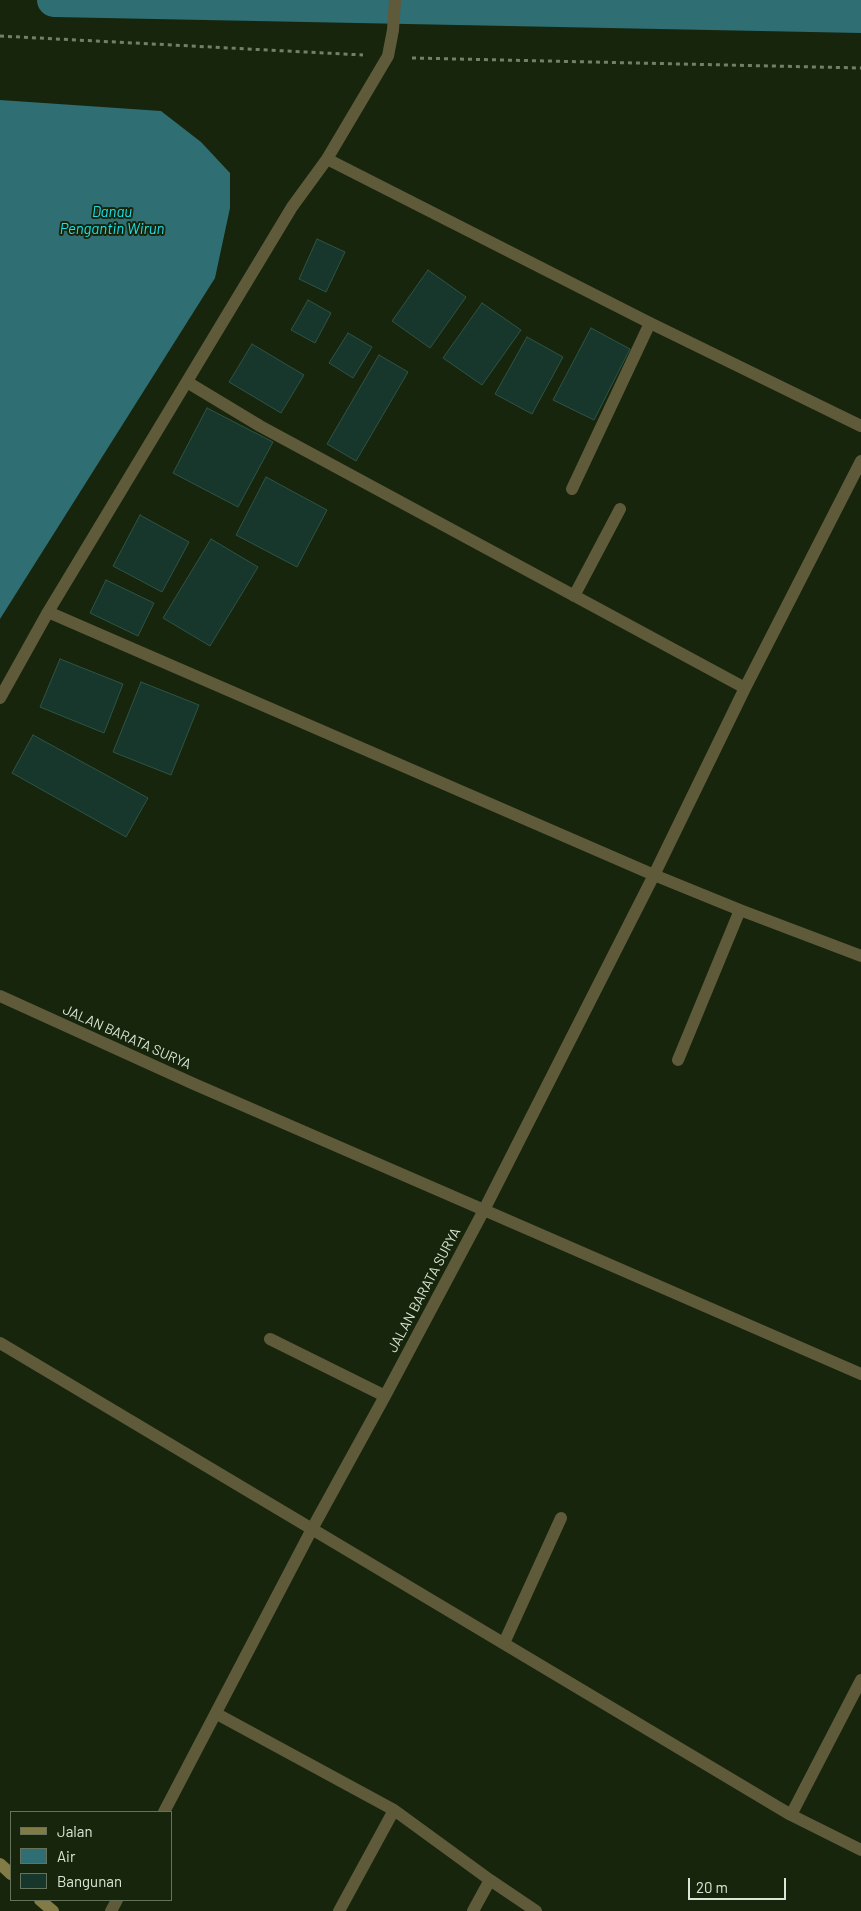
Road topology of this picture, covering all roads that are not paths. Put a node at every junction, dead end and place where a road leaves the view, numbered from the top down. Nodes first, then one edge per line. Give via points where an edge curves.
1 (395, 0) edge
2 (327, 159) junction
3 (650, 323) junction
4 (187, 382) junction
5 (861, 426) edge
6 (861, 461) edge
7 (572, 489) dead end
8 (620, 509) dead end
9 (574, 596) junction
10 (48, 612) junction
11 (745, 688) junction
12 (0, 698) edge
13 (654, 875) junction
14 (740, 910) junction
15 (861, 956) edge
16 (0, 996) edge
17 (678, 1060) dead end
18 (484, 1210) junction
19 (270, 1338) dead end
20 (0, 1343) edge
21 (861, 1374) edge
22 (385, 1396) junction
23 (561, 1518) dead end
24 (312, 1529) junction
25 (504, 1643) junction
26 (861, 1680) edge
27 (217, 1714) junction
28 (394, 1810) junction
29 (165, 1811) edge
30 (790, 1815) junction
31 (861, 1850) edge
32 (0, 1864) edge
33 (10, 1873) edge
34 (490, 1880) junction
35 (41, 1901) edge
36 (53, 1911) edge
37 (339, 1911) edge
38 (473, 1911) edge
39 (536, 1911) edge

1 - 2 street via 388,56
2 - 3 street
2 - 4 street via 292,206
3 - 5 street
3 - 7 street
4 - 9 street via 260,426
4 - 10 street
6 - 11 street
8 - 9 street
9 - 11 street
10 - 12 street
10 - 13 street
11 - 13 street
13 - 14 street
13 - 18 street
14 - 15 street
14 - 17 street
16 - 18 street, JALAN BARATA SURYA
18 - 21 street
18 - 22 street, JALAN BARATA SURYA
19 - 22 street
20 - 24 street
22 - 24 street, JALAN BARATA SURYA
23 - 25 street
24 - 25 street
24 - 27 street, JALAN BARATA SURYA
25 - 30 street
26 - 30 street
27 - 28 street
27 - 29 street, JALAN BARATA SURYA
28 - 34 street
28 - 37 street
30 - 31 street
32 - 33 main road
34 - 38 street
34 - 39 street
35 - 36 main road

